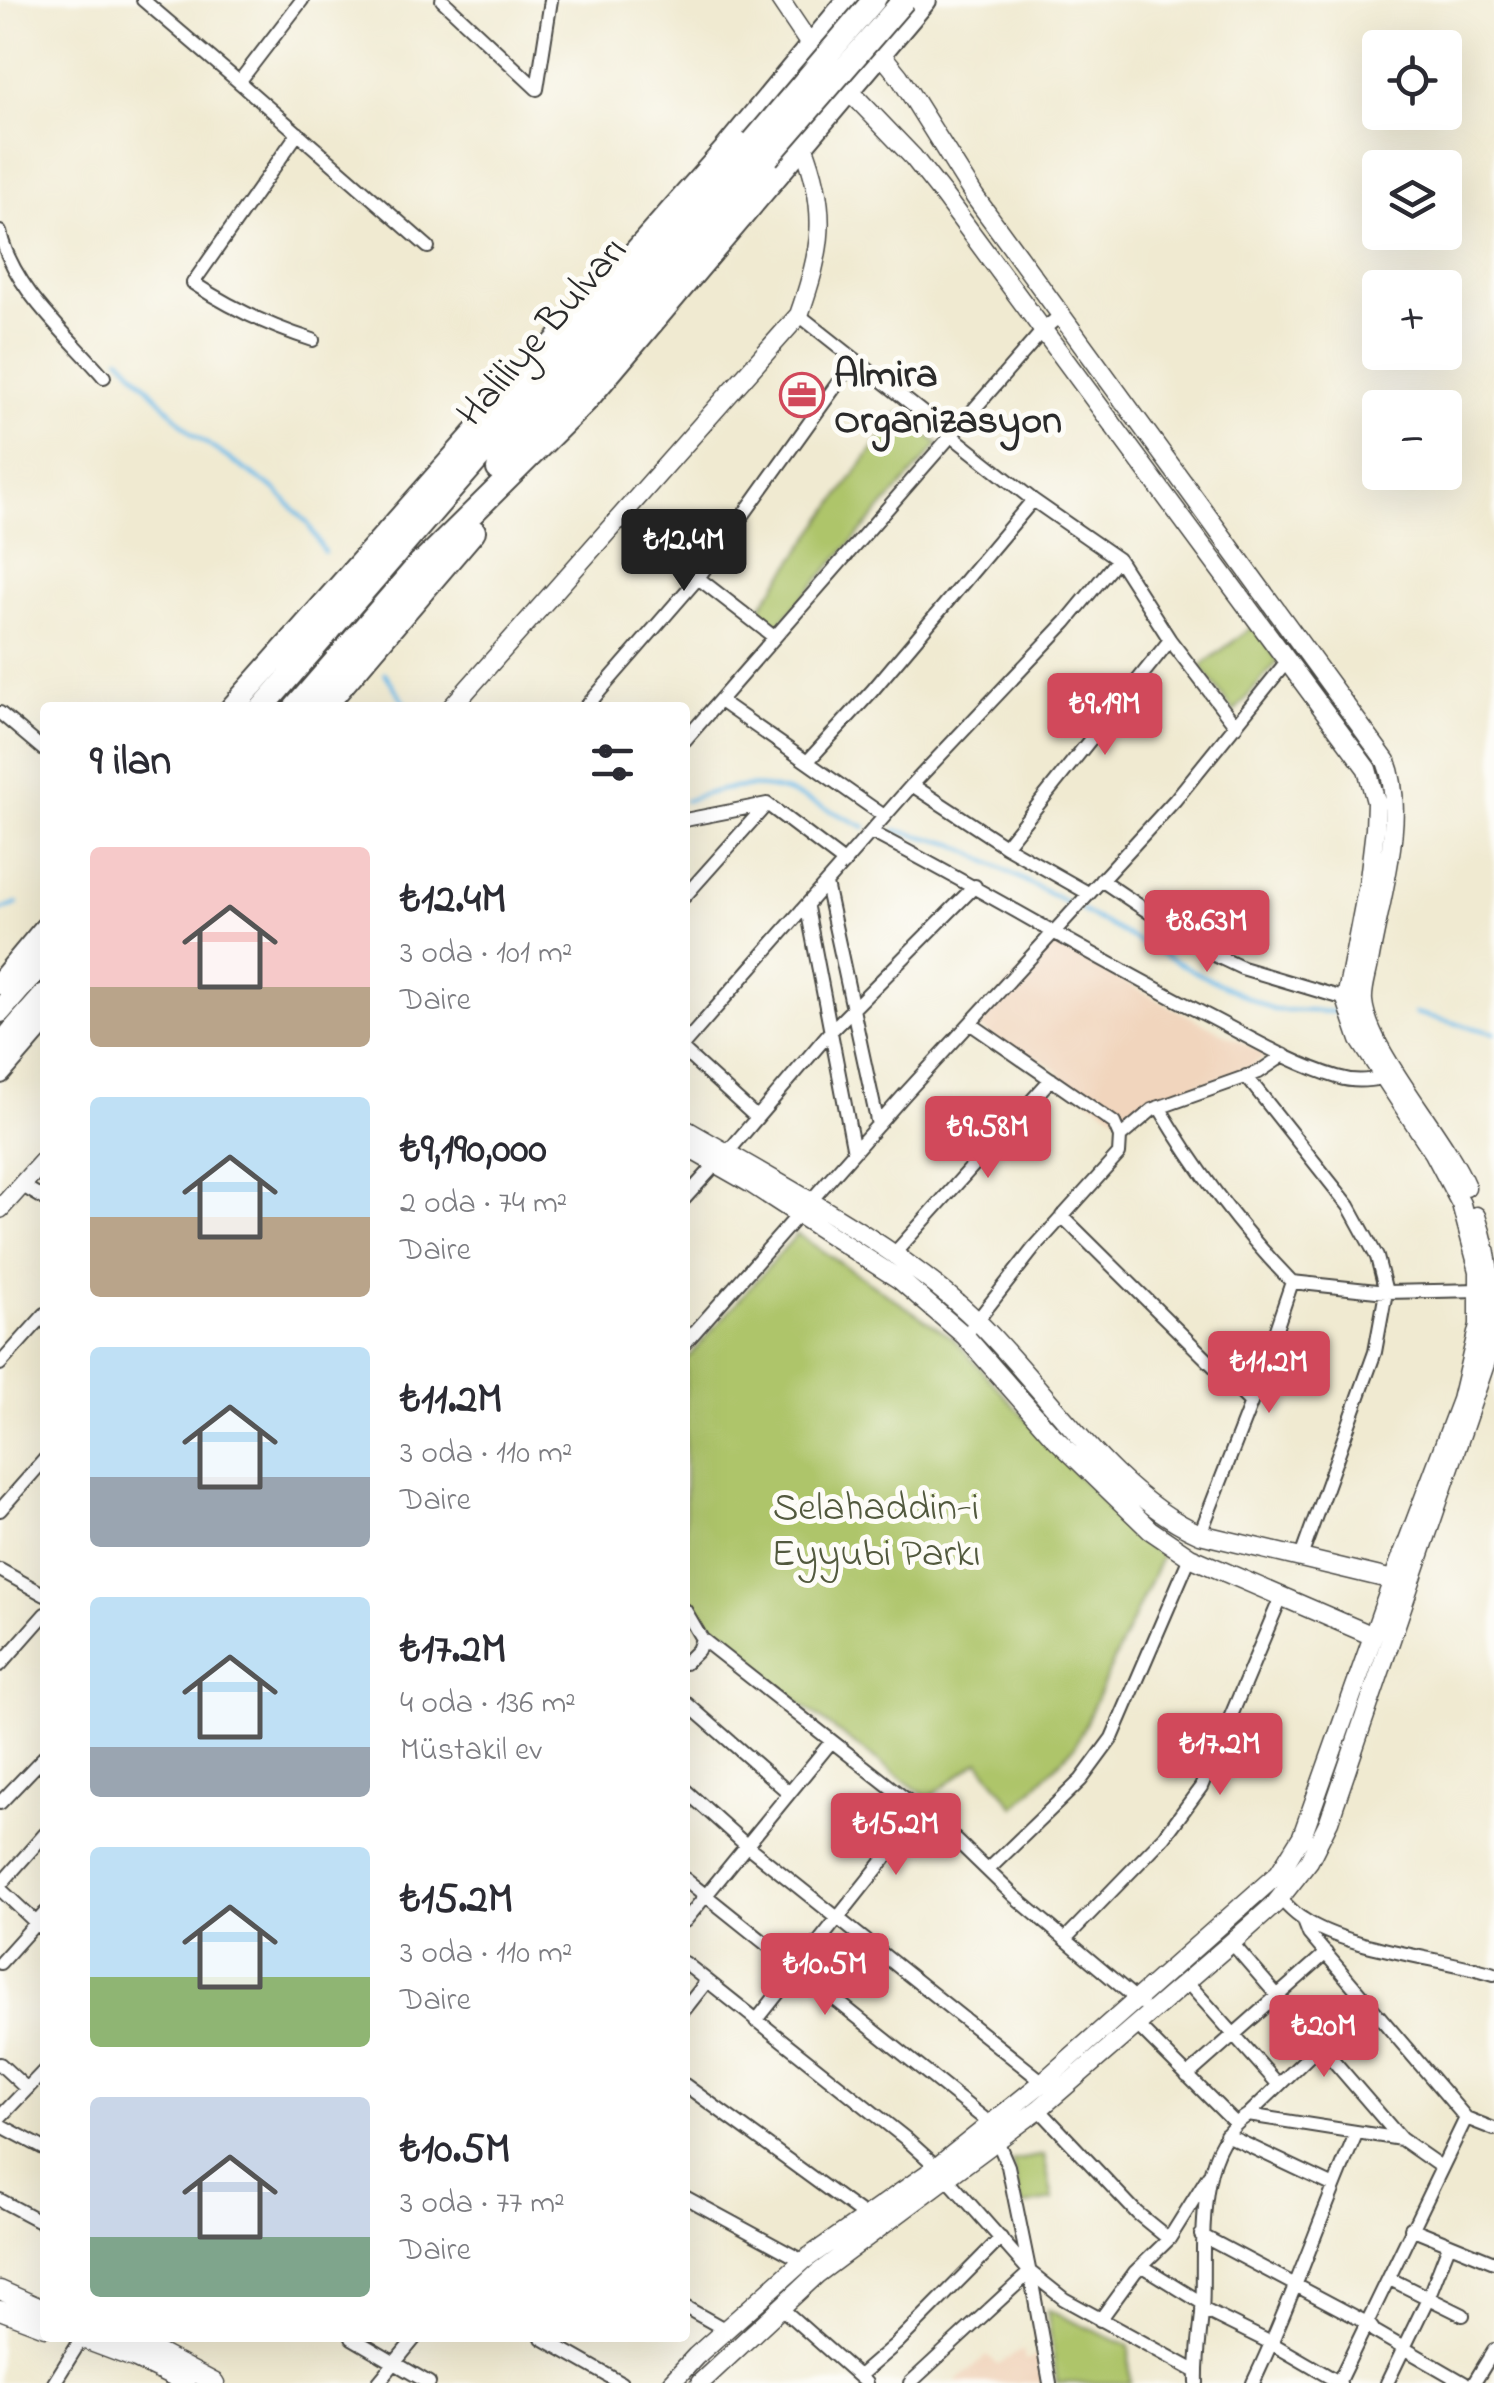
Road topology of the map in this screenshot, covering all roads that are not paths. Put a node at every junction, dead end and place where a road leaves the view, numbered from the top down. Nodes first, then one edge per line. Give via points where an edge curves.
1 (144, 0) edge
2 (302, 0) edge
3 (442, 0) edge
4 (551, 0) edge
5 (780, 0) edge
6 (874, 0) edge
7 (904, 0) edge
8 (925, 0) edge
9 (840, 3) edge
10 (810, 48) junction
11 (881, 53) junction
12 (238, 82) junction
13 (848, 90) junction
14 (298, 133) junction
15 (803, 145) junction
16 (761, 150) junction
17 (0, 232) edge
18 (428, 247) dead end
19 (799, 315) junction
20 (1061, 315) junction
21 (1045, 328) junction
22 (313, 340) dead end
23 (854, 359) junction
24 (104, 377) dead end
25 (585, 402) junction
26 (492, 414) junction
27 (952, 435) junction
28 (1033, 500) junction
29 (621, 518) junction
30 (396, 554) junction
31 (1118, 559) junction
32 (411, 574) junction
33 (698, 578) junction
34 (774, 637) junction
35 (1170, 640) junction
36 (1288, 660) junction
37 (720, 701) junction
38 (237, 702) edge
39 (267, 702) edge
40 (300, 702) edge
41 (329, 702) edge
42 (456, 702) edge
43 (590, 702) edge
44 (0, 713) edge
45 (1236, 726) junction
46 (690, 734) edge
47 (40, 747) edge
48 (808, 761) junction
49 (912, 785) junction
50 (768, 804) junction
51 (884, 816) junction
52 (690, 819) edge
53 (872, 832) junction
54 (1004, 846) junction
55 (845, 863) junction
56 (1102, 880) junction
57 (826, 884) junction
58 (975, 886) junction
59 (690, 890) edge
60 (1085, 897) junction
61 (806, 908) junction
62 (1056, 928) junction
63 (40, 935) edge
64 (40, 947) edge
65 (40, 965) edge
66 (0, 985) edge
67 (1346, 999) junction
68 (40, 1001) edge
69 (853, 1009) junction
70 (0, 1011) edge
71 (970, 1024) junction
72 (40, 1025) edge
73 (830, 1032) junction
74 (690, 1037) edge
75 (0, 1046) edge
76 (1284, 1056) junction
77 (690, 1057) edge
78 (0, 1072) edge
79 (1246, 1076) junction
80 (1051, 1078) junction
81 (1382, 1078) junction
82 (1159, 1107) junction
83 (757, 1118) junction
84 (878, 1125) junction
85 (690, 1133) edge
86 (1120, 1137) junction
87 (690, 1148) edge
88 (854, 1152) junction
89 (721, 1159) junction
90 (40, 1164) edge
91 (21, 1185) junction
92 (690, 1193) edge
93 (40, 1196) edge
94 (0, 1208) edge
95 (804, 1209) junction
96 (1062, 1216) junction
97 (892, 1256) junction
98 (1292, 1282) junction
99 (1481, 1290) junction
100 (1386, 1292) junction
101 (40, 1320) edge
102 (977, 1321) junction
103 (690, 1336) edge
104 (965, 1336) junction
105 (0, 1364) edge
106 (1251, 1403) junction
107 (40, 1465) edge
108 (0, 1510) edge
109 (1200, 1534) junction
110 (1190, 1557) junction
111 (1301, 1557) junction
112 (0, 1570) edge
113 (1393, 1580) junction
114 (40, 1592) edge
115 (1281, 1597) junction
116 (690, 1619) edge
117 (40, 1620) edge
118 (1373, 1636) junction
119 (702, 1639) junction
120 (690, 1658) edge
121 (0, 1665) edge
122 (690, 1706) edge
123 (831, 1742) junction
124 (40, 1761) edge
125 (788, 1792) junction
126 (690, 1795) edge
127 (0, 1803) edge
128 (921, 1813) junction
129 (40, 1840) edge
130 (746, 1845) junction
131 (988, 1870) junction
132 (690, 1884) edge
133 (0, 1887) edge
134 (705, 1897) junction
135 (1279, 1898) junction
136 (690, 1915) edge
137 (838, 1916) junction
138 (40, 1920) edge
139 (1304, 1921) junction
140 (40, 1924) edge
141 (1066, 1938) junction
142 (1231, 1942) junction
143 (1326, 1953) junction
144 (0, 1963) edge
145 (690, 1967) edge
146 (799, 1968) junction
147 (1494, 1974) edge
148 (707, 1981) junction
149 (1186, 1981) junction
150 (1279, 1995) junction
151 (1366, 2001) junction
152 (690, 2003) edge
153 (1141, 2011) junction
154 (756, 2022) junction
155 (1233, 2034) junction
156 (1321, 2044) junction
157 (0, 2064) edge
158 (40, 2076) edge
159 (1187, 2076) junction
160 (1043, 2082) junction
161 (1278, 2084) junction
162 (26, 2089) junction
163 (690, 2089) edge
164 (1039, 2108) junction
165 (0, 2117) edge
166 (1466, 2118) junction
167 (1242, 2119) junction
168 (0, 2126) edge
169 (1494, 2128) edge
170 (994, 2133) junction
171 (1356, 2134) junction
172 (1226, 2136) junction
173 (1401, 2140) junction
174 (40, 2146) edge
175 (1441, 2167) junction
176 (1212, 2170) junction
177 (942, 2173) junction
178 (1334, 2186) junction
179 (0, 2200) edge
180 (690, 2200) edge
181 (866, 2216) junction
182 (40, 2221) edge
183 (1411, 2228) junction
184 (1201, 2235) junction
185 (1001, 2238) junction
186 (1169, 2239) junction
187 (1449, 2245) junction
188 (803, 2262) junction
189 (1494, 2262) edge
190 (1142, 2266) junction
191 (1030, 2272) junction
192 (1390, 2279) junction
193 (1297, 2284) junction
194 (0, 2290) edge
195 (1428, 2298) junction
196 (778, 2306) junction
197 (1202, 2306) junction
198 (40, 2308) edge
199 (0, 2310) edge
200 (690, 2310) edge
201 (1463, 2315) dead end
202 (1100, 2320) junction
203 (1369, 2324) junction
204 (40, 2326) edge
205 (726, 2330) junction
206 (80, 2342) edge
207 (91, 2342) edge
208 (133, 2342) edge
209 (359, 2342) edge
210 (411, 2342) edge
211 (549, 2342) edge
212 (1270, 2342) junction
213 (1404, 2348) junction
214 (1494, 2350) edge
215 (395, 2362) junction
216 (1200, 2378) edge
217 (173, 2380) edge
218 (862, 2380) edge
219 (706, 2381) edge
220 (54, 2383) edge
221 (215, 2383) edge
222 (378, 2383) edge
223 (429, 2383) edge
224 (620, 2383) edge
225 (671, 2383) edge
226 (910, 2383) edge
227 (1050, 2383) edge
228 (1253, 2383) edge
229 (1339, 2383) edge
230 (1387, 2383) edge
231 (1464, 2383) edge
232 (1474, 2383) edge

1 - 12 street
2 - 12 street
3 - 4 street via 537,89
5 - 10 main road
6 - 16 highway, Haliliye Bulvarı, bridge
7 - 16 highway, Haliliye Bulvarı, bridge
8 - 11 highway
9 - 10 highway
9 - 11 main road
10 - 13 main road
10 - 26 highway
11 - 13 highway
11 - 20 main road
12 - 14 street
13 - 15 highway
13 - 21 main road via 912,157
14 - 18 street
14 - 22 street via 193,284 268,326
15 - 19 main road via 817,181 822,235
15 - 25 highway
16 - 30 highway, Haliliye Bulvarı
16 - 32 highway, Haliliye Bulvarı
17 - 24 street via 17,276
19 - 23 street
19 - 29 main road
20 - 21 street
20 - 135 main road via 1386,761 1393,778 1391,835 1363,1000 1385,1055 1462,1178 1490,1275 1491,1334 1476,1398 1329,1822 1310,1861
21 - 27 street
21 - 36 main road
23 - 27 street
23 - 33 street
25 - 32 highway
25 - 41 highway
26 - 30 highway
26 - 38 highway
27 - 28 street
27 - 34 street
28 - 31 street
28 - 48 street
29 - 33 street
29 - 42 main road
30 - 39 highway, Haliliye Bulvarı
31 - 35 street
31 - 49 street
32 - 40 highway, Haliliye Bulvarı
33 - 34 street
33 - 43 street
34 - 37 street
35 - 45 street
35 - 54 street
36 - 45 street
36 - 67 main road via 1366,769 1376,802 1370,879
37 - 46 street
37 - 48 street
44 - 47 street
45 - 56 street
48 - 51 street
49 - 51 street
49 - 54 street
50 - 52 street
50 - 55 street
50 - 59 street
51 - 53 street
53 - 55 street
53 - 58 street
54 - 60 street
55 - 57 street
56 - 60 street
56 - 67 street via 1208,952
57 - 61 street
57 - 69 street
58 - 62 street
58 - 69 street
60 - 62 street
61 - 73 street
61 - 74 street
62 - 71 street
62 - 76 street
63 - 66 highway
64 - 66 highway
65 - 70 highway
67 - 81 main road
68 - 75 highway
69 - 73 street
69 - 84 street
71 - 80 street
71 - 84 street
72 - 78 highway
73 - 83 street
73 - 88 street
76 - 79 street
76 - 81 street via 1338,1078
77 - 83 street
79 - 82 street
79 - 100 street via 1349,1206 1378,1257
80 - 86 street via 1114,1123
80 - 97 street
81 - 99 main road via 1451,1181
82 - 86 street
82 - 98 street via 1188,1157
83 - 89 street
84 - 88 street
85 - 89 main road
86 - 96 street via 1120,1154
87 - 89 main road
88 - 95 street
89 - 92 street
89 - 95 main road
90 - 91 main road
91 - 93 street
91 - 94 main road
95 - 97 main road
95 - 103 street
95 - 104 main road
96 - 102 street
96 - 106 street
97 - 102 main road
98 - 100 street
98 - 106 street
99 - 100 street
99 - 113 main road via 1469,1378
100 - 111 street via 1374,1352
101 - 105 street
102 - 104 street
102 - 109 main road via 1124,1480 1175,1523
104 - 110 main road via 1052,1435 1150,1530
106 - 109 street
107 - 108 street
109 - 111 main road
110 - 115 main road
110 - 131 street via 1112,1738 1080,1780
111 - 113 main road
112 - 114 street
113 - 118 main road
115 - 118 main road
115 - 141 street via 1201,1787 1165,1836
116 - 119 street
117 - 121 street
118 - 153 main road via 1302,1836 1279,1872
119 - 120 street
119 - 123 street
122 - 125 street
123 - 125 street
123 - 128 street
124 - 127 street
125 - 130 street
126 - 130 street
128 - 131 street
128 - 137 street
129 - 133 street
130 - 134 street
130 - 137 street
131 - 141 street
132 - 134 street
133 - 138 street
134 - 136 street
134 - 146 street
135 - 139 street
135 - 142 main road
137 - 146 street
137 - 160 street
139 - 143 street
139 - 147 street
140 - 144 street
141 - 153 street
142 - 149 main road
142 - 150 street
143 - 150 street
143 - 151 street
145 - 148 street
146 - 154 street
146 - 170 street
148 - 152 street
148 - 154 street
149 - 153 main road
149 - 155 street
150 - 155 street
150 - 156 street
151 - 156 street
151 - 166 street
153 - 159 street
153 - 160 main road
153 - 164 main road
154 - 177 street
155 - 159 street
155 - 161 street
156 - 161 street
156 - 173 street
157 - 162 street
158 - 162 street
159 - 167 street
160 - 170 main road
161 - 167 street
162 - 165 street
163 - 181 street
164 - 170 main road
164 - 186 street
166 - 169 street
166 - 175 street
167 - 171 street
167 - 172 street
168 - 174 street
170 - 177 main road
170 - 191 street via 1008,2166
171 - 173 street
171 - 178 street
172 - 176 street
172 - 178 street
173 - 175 street
175 - 183 street
176 - 184 street
176 - 186 street
177 - 181 main road
177 - 185 street
177 - 196 main road
178 - 193 street
179 - 182 street
180 - 188 street
181 - 188 main road
183 - 187 street
183 - 192 street
184 - 193 street
184 - 197 street
185 - 191 street
185 - 218 street
186 - 190 street
187 - 189 street
187 - 195 street
188 - 205 main road
190 - 197 street
190 - 202 street
191 - 202 street
191 - 226 street
191 - 227 street
192 - 195 street
192 - 203 street
193 - 203 street
193 - 212 street
194 - 198 main road
195 - 201 street
195 - 213 street
196 - 218 street
196 - 219 main road
197 - 212 street
197 - 216 street
199 - 204 main road
200 - 205 street
202 - 216 street
203 - 213 street
203 - 229 street
205 - 225 main road
206 - 220 street
207 - 217 main road
208 - 221 main road
209 - 215 street
210 - 215 street
211 - 224 street
212 - 228 street
212 - 229 street
213 - 230 street
213 - 231 street
214 - 232 street
215 - 222 street
215 - 223 street

